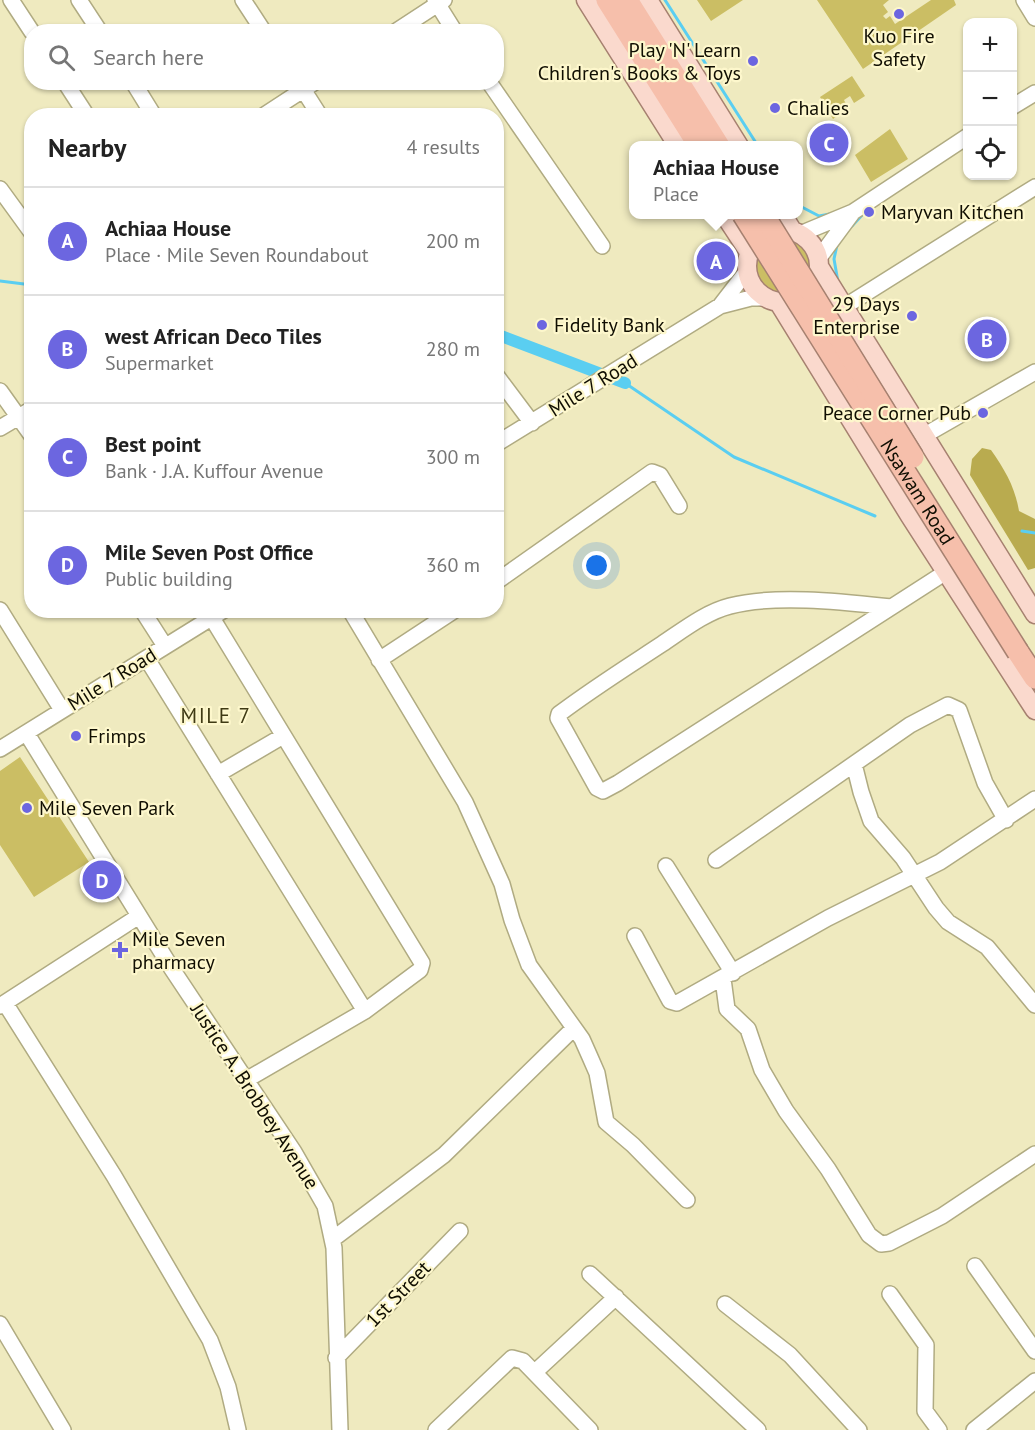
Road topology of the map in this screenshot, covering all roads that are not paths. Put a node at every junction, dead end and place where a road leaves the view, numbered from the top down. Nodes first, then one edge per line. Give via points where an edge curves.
1 (11, 0) edge
2 (79, 0) edge
3 (243, 0) edge
4 (586, 0) edge
5 (607, 0) edge
6 (627, 0) edge
7 (648, 0) edge
8 (1024, 0) edge
9 (439, 1) edge
10 (1035, 18) edge
11 (27, 24) edge
12 (95, 24) edge
13 (259, 24) edge
14 (406, 24) edge
15 (452, 24) edge
16 (70, 90) edge
17 (138, 90) edge
18 (299, 90) edge
19 (308, 90) edge
20 (495, 90) edge
21 (1035, 93) edge
22 (1017, 104) edge
23 (82, 108) edge
24 (149, 108) edge
25 (273, 108) edge
26 (316, 108) edge
27 (963, 139) edge
28 (675, 141) edge
29 (696, 141) edge
30 (716, 141) edge
31 (736, 141) edge
32 (1035, 187) edge
33 (0, 189) edge
34 (853, 212) junction
35 (727, 219) edge
36 (746, 219) edge
37 (766, 219) edge
38 (786, 219) edge
39 (24, 222) edge
40 (796, 232) junction
41 (602, 246) dead end
42 (749, 252) junction
43 (820, 263) junction
44 (747, 271) junction
45 (772, 300) junction
46 (720, 306) junction
47 (844, 307) junction
48 (1035, 372) edge
49 (504, 386) edge
50 (0, 391) edge
51 (24, 412) edge
52 (24, 414) edge
53 (532, 423) junction
54 (0, 428) edge
55 (925, 435) junction
56 (504, 439) edge
57 (679, 506) dead end
58 (946, 572) junction
59 (504, 576) edge
60 (891, 607) junction
61 (0, 610) edge
62 (1035, 614) edge
63 (147, 618) edge
64 (211, 618) edge
65 (220, 618) edge
66 (355, 618) edge
67 (443, 618) edge
68 (165, 646) junction
69 (1028, 651) edge
70 (147, 658) junction
71 (379, 660) junction
72 (1035, 678) edge
73 (62, 710) junction
74 (1035, 710) edge
75 (27, 734) junction
76 (283, 736) junction
77 (0, 749) edge
78 (854, 764) junction
79 (218, 774) junction
80 (1035, 799) edge
81 (1005, 820) junction
82 (716, 860) dead end
83 (666, 866) dead end
84 (913, 875) junction
85 (139, 916) junction
86 (635, 936) dead end
87 (728, 976) junction
88 (2, 1005) edge
89 (1035, 1005) edge
90 (365, 1011) junction
91 (573, 1029) junction
92 (246, 1080) junction
93 (1035, 1154) edge
94 (687, 1200) dead end
95 (460, 1231) dead end
96 (333, 1239) junction
97 (975, 1266) dead end
98 (590, 1274) dead end
99 (890, 1294) dead end
100 (616, 1297) junction
101 (724, 1304) dead end
102 (0, 1324) edge
103 (1035, 1352) edge
104 (336, 1358) junction
105 (535, 1372) junction
106 (1035, 1381) edge
107 (63, 1430) edge
108 (238, 1430) edge
109 (340, 1430) edge
110 (436, 1430) edge
111 (590, 1430) edge
112 (758, 1430) edge
113 (859, 1430) edge
114 (939, 1430) edge
115 (974, 1430) edge

1 - 11 street
2 - 12 street
3 - 13 street
4 - 28 main road
5 - 29 highway
6 - 30 highway
7 - 31 main road
8 - 10 street
9 - 14 street
9 - 15 street
16 - 23 street
17 - 24 street
18 - 25 street
19 - 26 street
20 - 41 street
21 - 22 street
27 - 34 street
32 - 47 street
33 - 39 street
34 - 40 street
34 - 43 street
35 - 42 main road
36 - 69 highway, Nsawam Road, bridge
37 - 69 highway, Nsawam Road, bridge
38 - 40 main road
40 - 42 main road via 767,234
40 - 43 main road via 811,242
42 - 44 main road
43 - 45 main road via 814,287 798,300
43 - 47 main road
44 - 45 main road via 753,286
44 - 46 street
45 - 46 street via 751,298
45 - 58 main road
46 - 53 street, Mile 7 Road
47 - 55 main road
48 - 55 street
49 - 53 street
50 - 51 street
52 - 54 street
53 - 56 street, Mile 7 Road
55 - 62 main road
57 - 59 street via 660,475 652,472
58 - 60 street
58 - 74 main road
60 - 60 street via 603,791 597,788 558,718 589,692 650,652 702,618 729,606 839,602
61 - 73 street
63 - 68 street
64 - 68 street, Mile 7 Road
65 - 76 street
66 - 71 street
67 - 71 street
68 - 70 street, Mile 7 Road
69 - 72 highway, Nsawam Road
70 - 73 street, Mile 7 Road
70 - 79 street
71 - 91 street via 465,802 502,884 529,965
73 - 75 street, Mile 7 Road
75 - 77 street, Mile 7 Road
75 - 85 street, Justice A. Brobbey Avenue
76 - 79 street
76 - 90 street via 422,963 420,970
78 - 81 street via 910,725 941,707 954,705
78 - 82 street
78 - 84 street via 871,821
79 - 90 street
80 - 81 street
81 - 84 street
83 - 87 street
84 - 87 street
84 - 89 street via 948,922 987,947
85 - 88 street
85 - 92 street, Justice A. Brobbey Avenue
86 - 87 street via 673,1003
87 - 93 street via 727,1009 748,1029 762,1070 786,1111 869,1235 881,1244 942,1216
88 - 108 street via 114,1176 210,1340 228,1387
90 - 92 street
91 - 94 street via 597,1072 606,1122
91 - 96 street via 444,1155
92 - 96 street, Justice A. Brobbey Avenue via 325,1206
95 - 104 street, 1st Street
96 - 104 street, Justice A. Brobbey Avenue
97 - 103 street
98 - 100 street
99 - 114 street via 926,1345 925,1411
100 - 105 street
100 - 112 street
101 - 113 street via 790,1356
102 - 107 street
104 - 109 street, Justice A. Brobbey Avenue
105 - 110 street via 523,1361 512,1358
105 - 111 street
106 - 115 street

